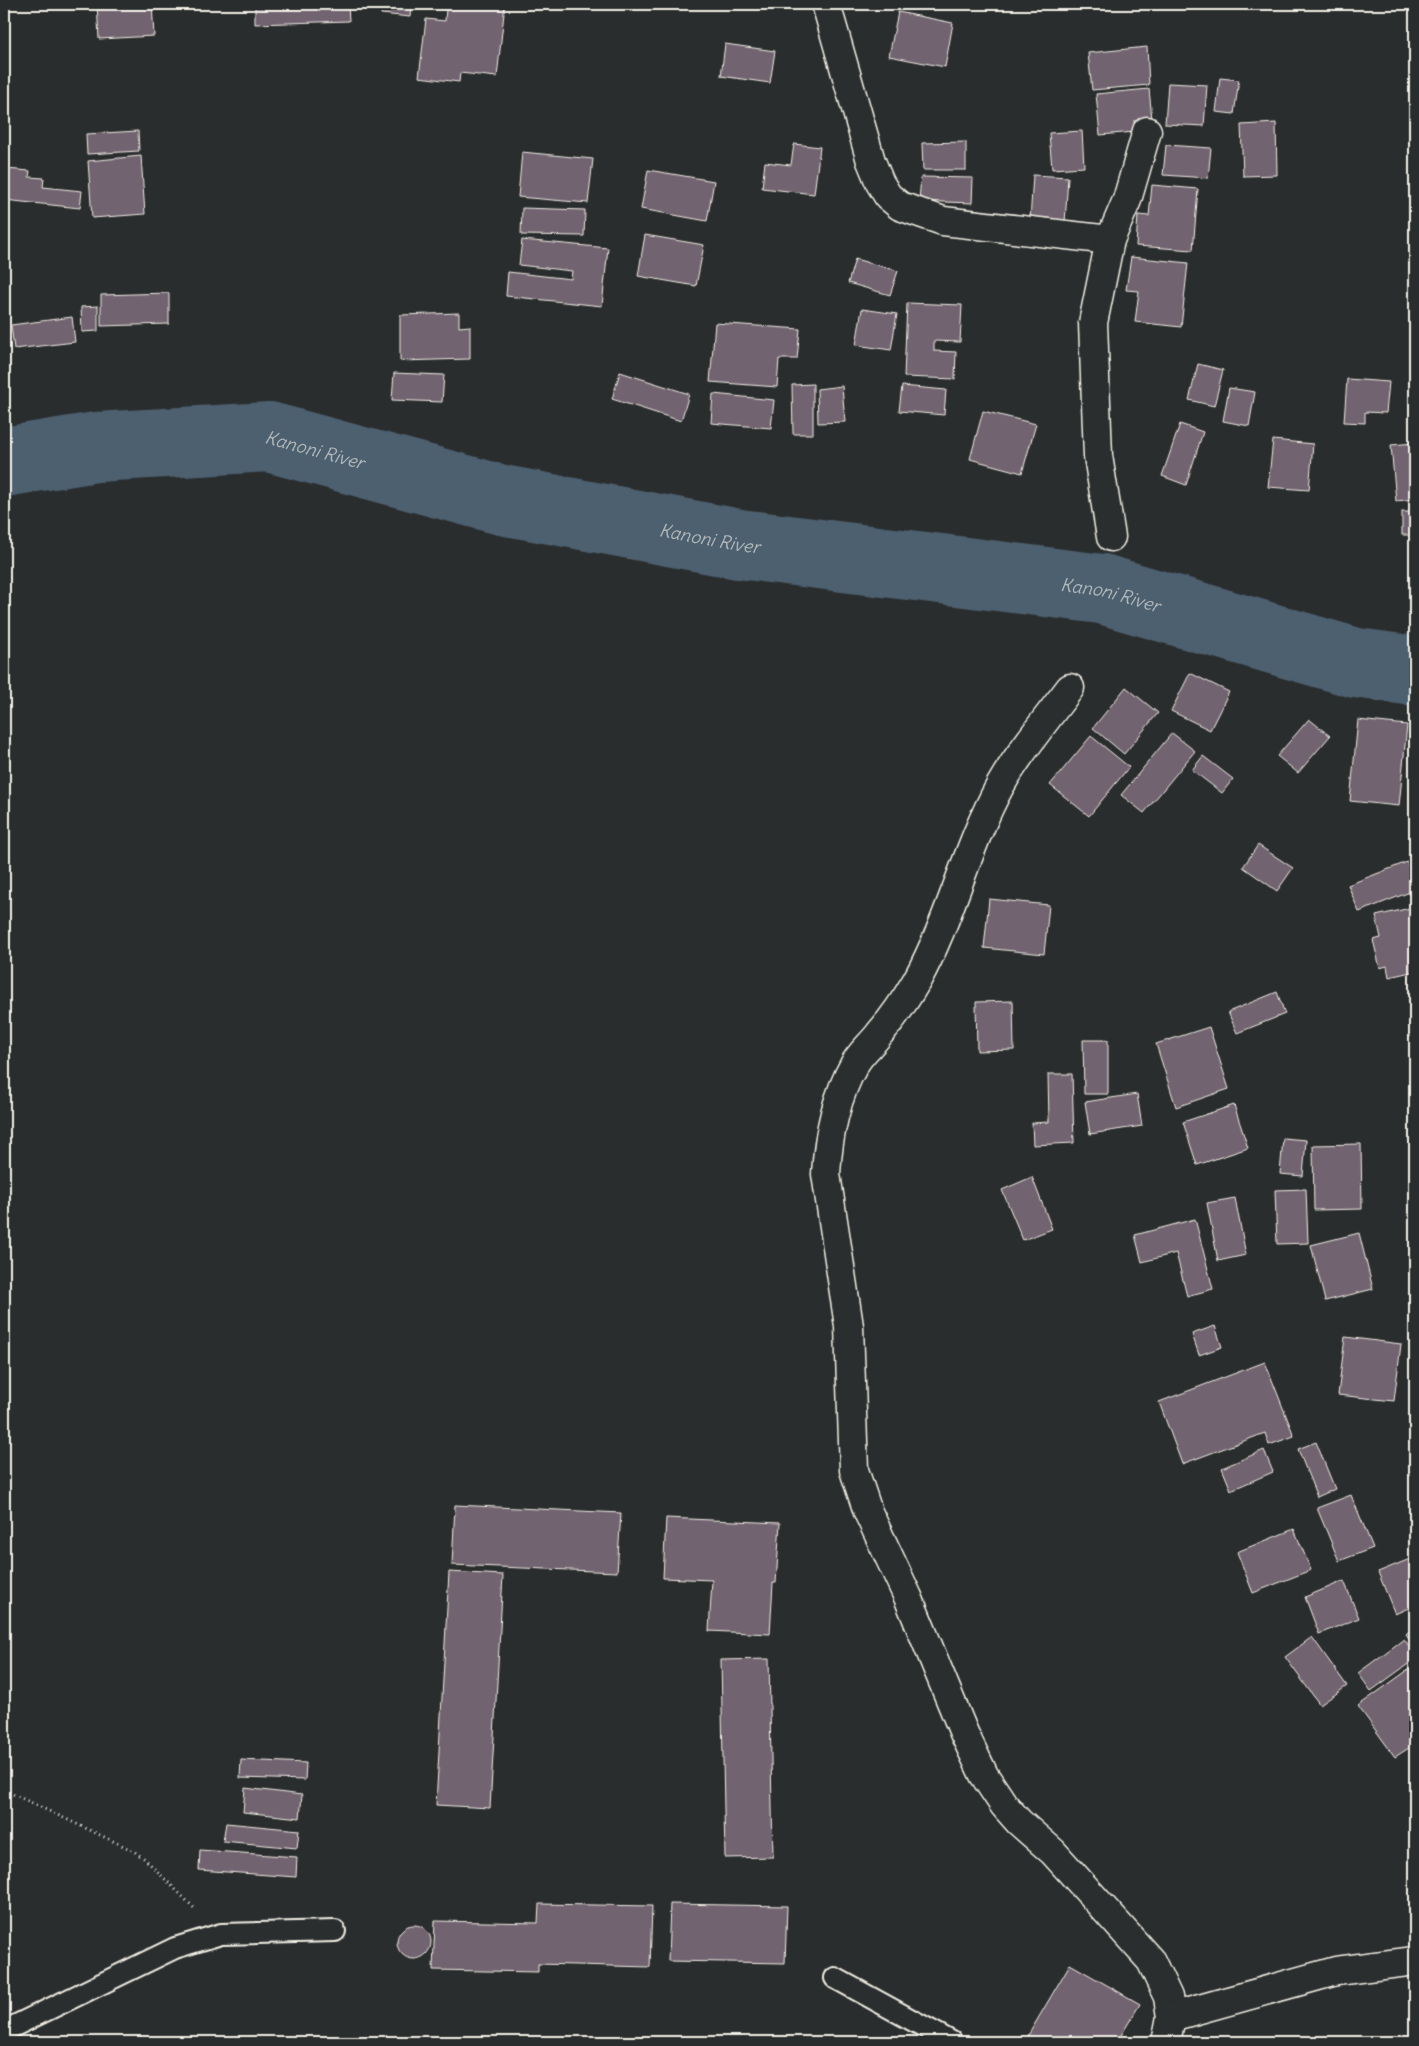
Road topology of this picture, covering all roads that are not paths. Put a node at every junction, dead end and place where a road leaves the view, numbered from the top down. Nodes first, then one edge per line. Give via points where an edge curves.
1 (826, 4) edge
2 (1147, 130) dead end
3 (1110, 240) junction
4 (1111, 537) dead end
5 (1070, 688) dead end
6 (335, 1931) dead end
7 (1415, 1960) edge
8 (835, 1978) dead end
9 (1168, 2029) edge
10 (4, 2030) edge
11 (952, 2042) edge

1 - 3 street via 871,162 888,196 900,206 943,221
2 - 3 street via 1127,200
3 - 4 street via 1093,322 1098,456
5 - 9 street via 1000,786 971,851 946,920 916,980 898,1011 854,1065 834,1120 826,1174 849,1326 854,1470 868,1512 908,1597 964,1733 992,1789 1019,1822 1053,1852 1144,1953 1168,1997
6 - 10 lane via 221,1934 175,1948
7 - 9 street via 1336,1971
8 - 11 lane

